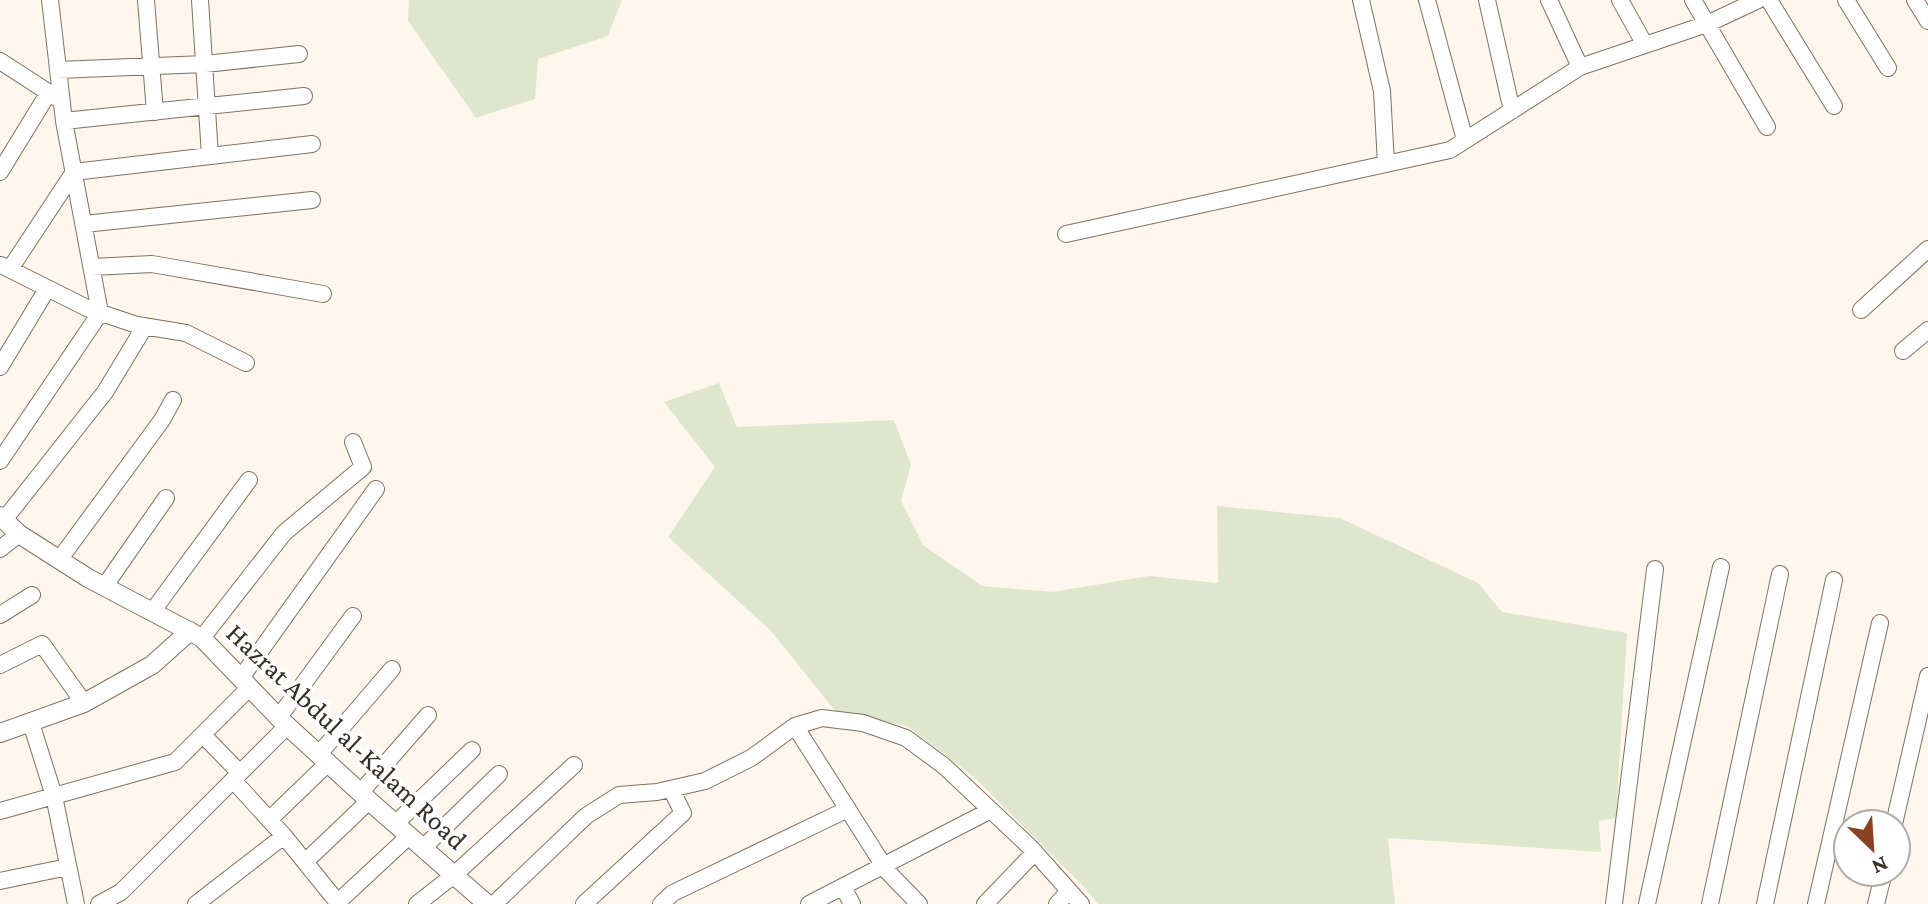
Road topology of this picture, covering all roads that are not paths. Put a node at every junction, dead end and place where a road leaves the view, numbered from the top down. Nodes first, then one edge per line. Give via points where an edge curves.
1 (50, 0) edge
2 (146, 0) edge
3 (200, 0) edge
4 (1361, 0) edge
5 (1427, 0) edge
6 (1487, 0) edge
7 (1549, 0) edge
8 (1620, 0) edge
9 (1693, 0) edge
10 (1758, 0) edge
11 (1769, 0) edge
12 (1846, 0) edge
13 (1915, 0) edge
14 (1928, 21) edge
15 (1707, 24) junction
16 (1645, 45) junction
17 (299, 54) dead end
18 (205, 64) junction
19 (151, 66) junction
20 (2, 67) edge
21 (1580, 67) junction
22 (1888, 68) dead end
23 (58, 70) junction
24 (304, 96) dead end
25 (55, 97) junction
26 (1834, 106) dead end
27 (207, 107) junction
28 (1512, 111) junction
29 (155, 112) junction
30 (64, 121) junction
31 (1767, 127) dead end
32 (1465, 140) junction
33 (312, 144) dead end
34 (210, 156) junction
35 (1386, 164) junction
36 (0, 172) edge
37 (74, 172) junction
38 (312, 200) dead end
39 (84, 224) junction
40 (1066, 234) dead end
41 (1928, 249) edge
42 (5, 267) edge
43 (92, 267) junction
44 (47, 289) junction
45 (323, 294) dead end
46 (1861, 310) dead end
47 (100, 313) junction
48 (145, 326) junction
49 (1928, 330) edge
50 (1928, 348) edge
51 (246, 363) dead end
52 (0, 367) edge
53 (173, 400) dead end
54 (353, 442) dead end
55 (0, 461) edge
56 (249, 480) dead end
57 (376, 489) dead end
58 (166, 498) dead end
59 (2, 518) edge
60 (19, 534) junction
61 (0, 549) edge
62 (59, 560) junction
63 (1721, 567) dead end
64 (1655, 569) dead end
65 (1780, 574) dead end
66 (1834, 580) dead end
67 (104, 587) junction
68 (32, 595) dead end
69 (152, 612) junction
70 (0, 615) edge
71 (353, 616) dead end
72 (1880, 623) dead end
73 (196, 634) junction
74 (0, 665) edge
75 (392, 669) dead end
76 (1928, 676) edge
77 (246, 682) junction
78 (84, 703) junction
79 (428, 715) dead end
80 (283, 721) junction
81 (31, 723) junction
82 (795, 726) junction
83 (0, 733) edge
84 (203, 735) junction
85 (472, 750) dead end
86 (323, 759) junction
87 (574, 765) dead end
88 (499, 774) dead end
89 (236, 776) junction
90 (671, 789) junction
91 (54, 796) junction
92 (365, 797) junction
93 (1898, 808) edge
94 (848, 809) junction
95 (991, 810) junction
96 (0, 811) edge
97 (269, 820) junction
98 (284, 836) junction
99 (409, 836) junction
100 (1035, 852) junction
101 (305, 862) junction
102 (883, 866) junction
103 (68, 867) junction
104 (454, 875) junction
105 (0, 881) edge
106 (843, 887) junction
107 (1069, 891) junction
108 (339, 903) edge
109 (76, 904) edge
110 (99, 904) edge
111 (196, 904) edge
112 (417, 904) edge
113 (487, 904) edge
114 (494, 904) edge
115 (584, 904) edge
116 (661, 904) edge
117 (809, 904) edge
118 (852, 904) edge
119 (919, 904) edge
120 (985, 904) edge
121 (1057, 904) edge
122 (1081, 904) edge
123 (1614, 904) edge
124 (1647, 904) edge
125 (1710, 904) edge
126 (1765, 904) edge
127 (1816, 904) edge

1 - 23 street
2 - 19 street
3 - 18 street
4 - 35 street via 1382,91
5 - 32 street
6 - 28 street
7 - 21 street
8 - 16 street
9 - 15 street
10 - 15 street
11 - 26 street
12 - 22 street
13 - 14 street
15 - 16 street
15 - 31 street
16 - 21 street
17 - 18 street
18 - 19 street
18 - 27 street
19 - 23 street
19 - 29 street
20 - 25 street
21 - 28 street
23 - 25 street
24 - 27 street
25 - 30 street
25 - 36 street
27 - 29 street
27 - 34 street
28 - 32 street
29 - 30 street
30 - 37 street
32 - 35 street via 1450,150
33 - 34 street
34 - 37 street
35 - 40 street
37 - 39 street
37 - 42 street
38 - 39 street
39 - 43 street
41 - 46 street
42 - 44 street
43 - 45 street via 152,264
43 - 47 street
44 - 47 street
44 - 52 street
47 - 48 street
47 - 55 street
48 - 51 street via 186,333
48 - 59 street via 105,392
49 - 50 street via 1903,351
53 - 62 street
54 - 73 street via 363,467 284,533
56 - 69 street
57 - 77 street
58 - 67 street
59 - 60 street, Hazrat Abdul al-Kalam Road
60 - 61 street
60 - 62 street, Hazrat Abdul al-Kalam Road
62 - 67 street, Hazrat Abdul al-Kalam Road
63 - 124 street
64 - 123 street
65 - 125 street
66 - 126 street
67 - 69 street, Hazrat Abdul al-Kalam Road
68 - 70 street
69 - 73 street, Hazrat Abdul al-Kalam Road
71 - 80 street
72 - 127 street
73 - 77 street, Hazrat Abdul al-Kalam Road
73 - 78 street
74 - 78 street via 42,644
75 - 86 street
76 - 93 street
77 - 80 street, Hazrat Abdul al-Kalam Road
77 - 84 street
78 - 81 street
79 - 92 street
80 - 86 street, Hazrat Abdul al-Kalam Road
80 - 89 street
81 - 83 street
81 - 91 street
82 - 90 street via 751,758 705,781
82 - 94 street
82 - 95 street via 822,718 863,723 906,738
84 - 89 street
84 - 91 street via 175,762
85 - 99 street
86 - 92 street, Hazrat Abdul al-Kalam Road
86 - 97 street
87 - 104 street
88 - 99 street
89 - 97 street
89 - 110 street via 121,892
90 - 114 street via 619,795 586,816
90 - 115 street via 683,813
91 - 96 street
91 - 103 street
92 - 99 street, Hazrat Abdul al-Kalam Road
92 - 101 street
94 - 102 street
94 - 116 street via 673,893
95 - 100 street
95 - 102 street
97 - 98 street
98 - 101 street
98 - 111 street
99 - 104 street, Hazrat Abdul al-Kalam Road
99 - 108 street
100 - 107 street
100 - 120 street
101 - 108 street
102 - 106 street
102 - 119 street
103 - 105 street
103 - 109 street
104 - 112 street
104 - 113 street, Hazrat Abdul al-Kalam Road
106 - 117 street
106 - 118 street
107 - 121 street
107 - 122 street

